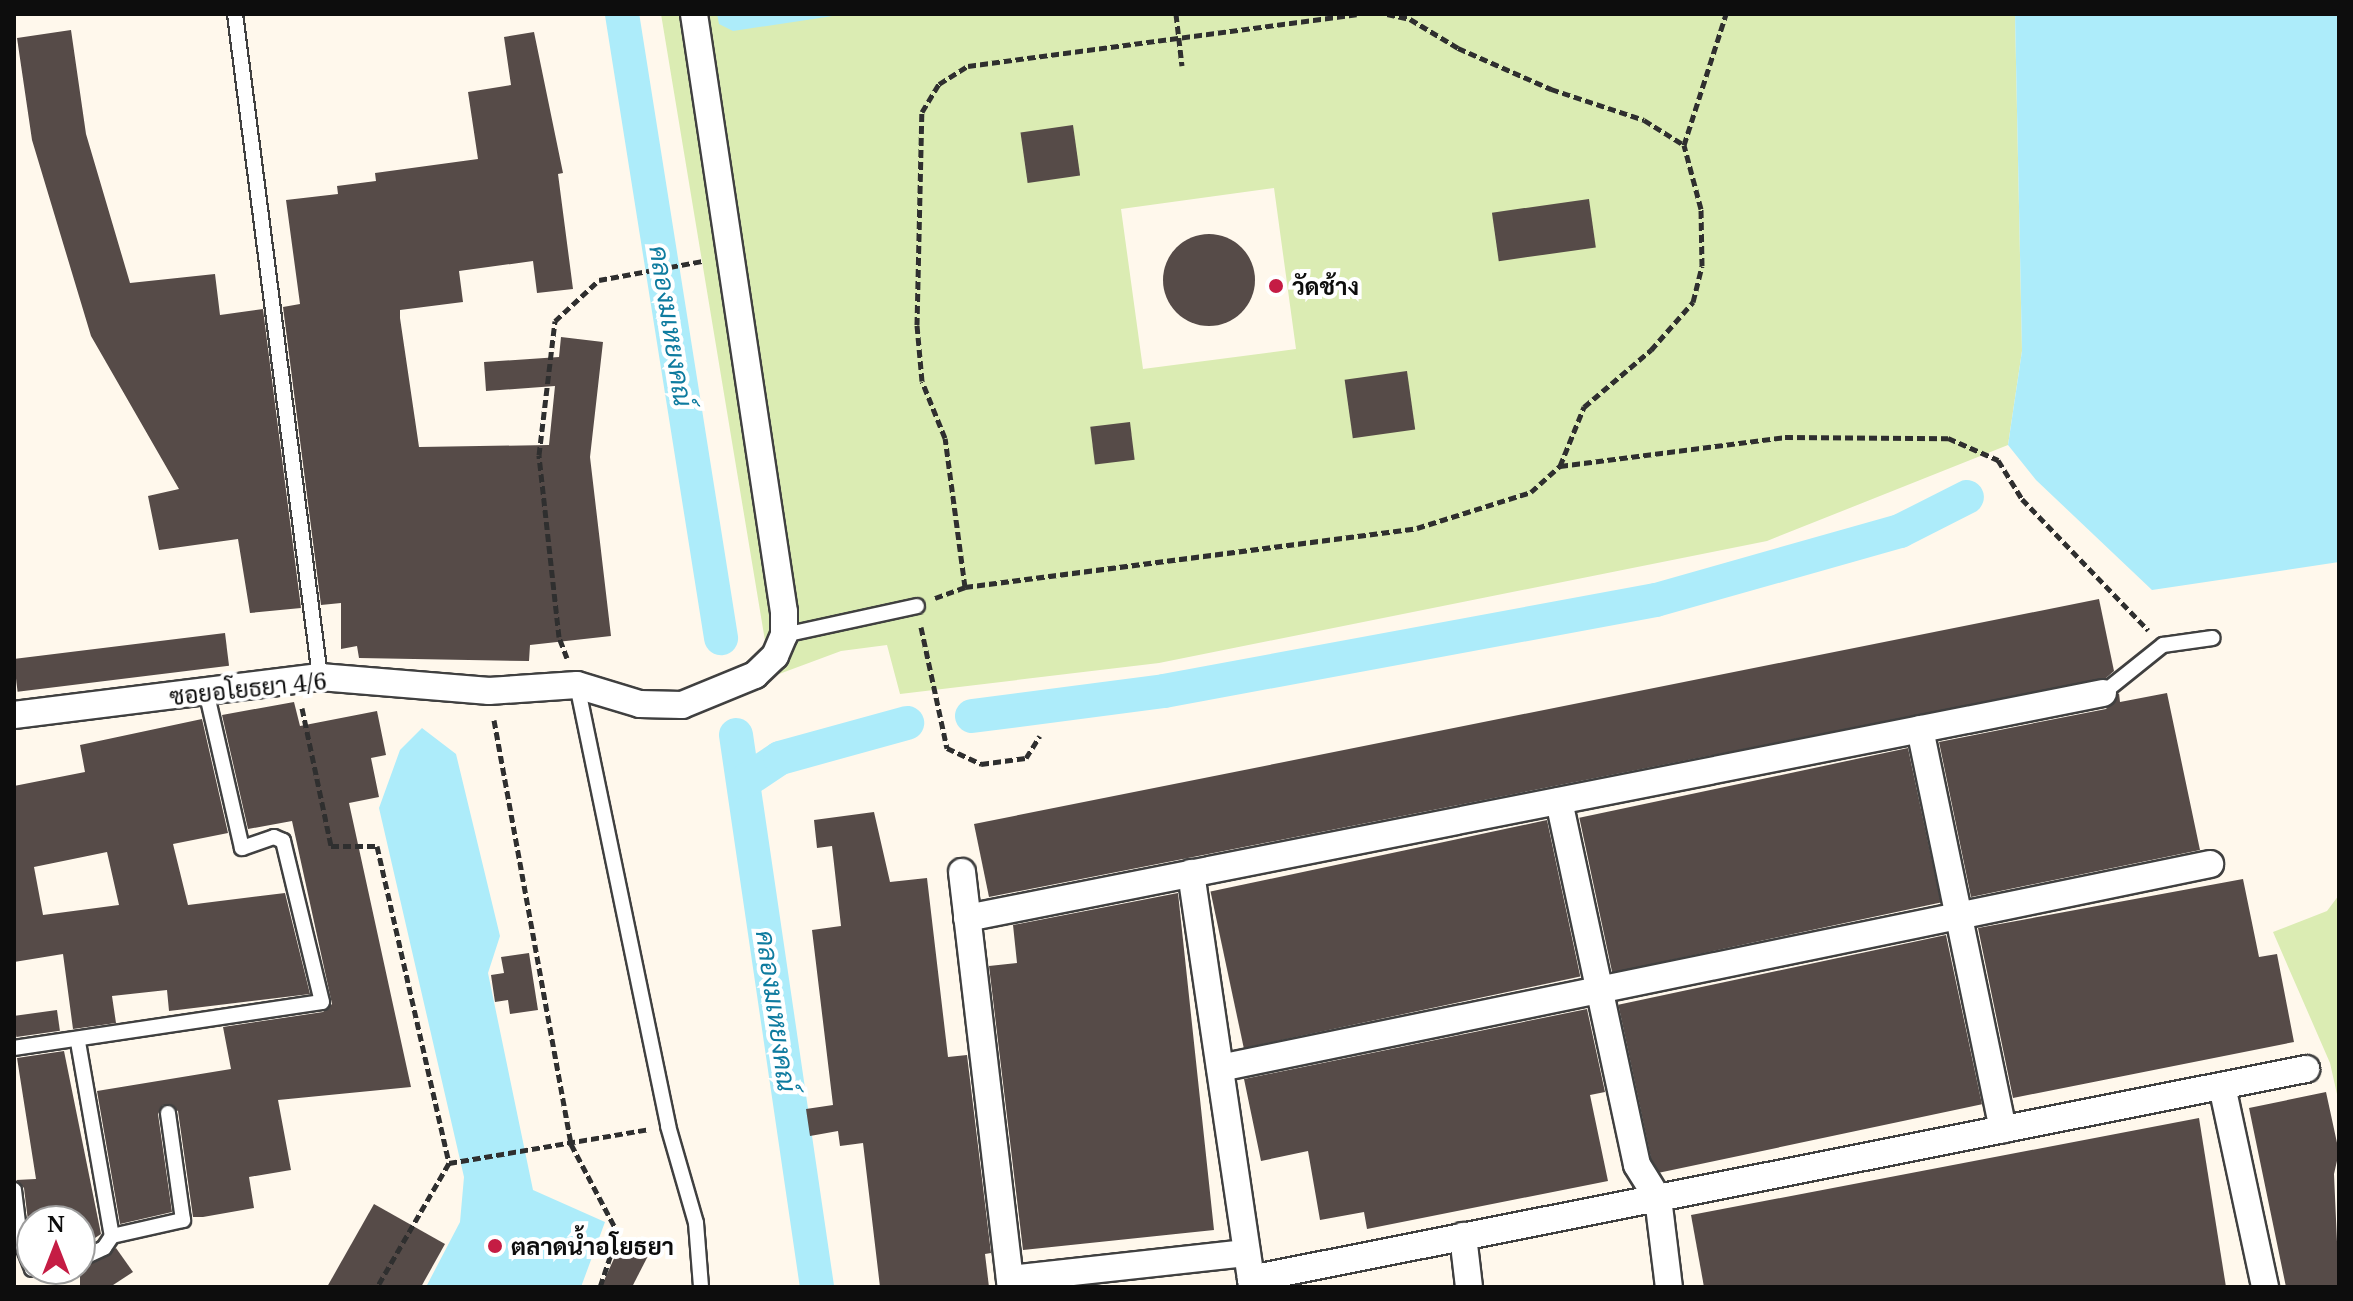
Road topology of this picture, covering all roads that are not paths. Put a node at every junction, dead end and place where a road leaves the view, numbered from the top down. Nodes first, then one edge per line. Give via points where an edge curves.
1 (235, 14) edge
2 (694, 14) edge
3 (917, 606) road end
4 (784, 635) junction
5 (2213, 638) dead end
6 (308, 679) junction
7 (577, 685) junction
8 (206, 691) junction
9 (2103, 693) joint
10 (14, 715) edge
11 (1920, 729) junction
12 (1559, 801) junction
13 (2210, 864) dead end
14 (962, 872) dead end
15 (1191, 873) junction
16 (1959, 916) junction
17 (967, 918) junction
18 (1599, 990) junction
19 (78, 1042) junction
20 (14, 1048) edge
21 (1220, 1068) junction
22 (2306, 1069) dead end
23 (2222, 1086) junction
24 (168, 1113) dead end
25 (2003, 1129) junction
26 (14, 1190) edge
27 (1658, 1198) junction
28 (16, 1223) edge
29 (112, 1236) junction
30 (1463, 1236) junction
31 (96, 1252) edge
32 (1250, 1273) edge
33 (1011, 1283) edge
34 (701, 1287) edge
35 (1469, 1287) edge
36 (1669, 1287) edge
37 (2265, 1287) edge

1 - 6 lane
2 - 4 street
3 - 4 lane
4 - 7 street via 755,675 682,705 640,704
5 - 9 lane via 2163,645
6 - 7 street, ซอยอโยธยา 4/6 via 489,691
6 - 8 street, ซอยอโยธยา 4/6
7 - 34 lane via 668,1126 696,1223
8 - 10 street, ซอยอโยธยา 4/6
8 - 19 lane via 242,848 274,837 283,841 322,1002
9 - 11 street
11 - 12 street
11 - 16 street
12 - 15 street
12 - 18 street
13 - 16 street
14 - 17 street
15 - 17 street
15 - 21 street
16 - 18 street
16 - 25 street
17 - 33 street
18 - 21 street
18 - 27 street via 1637,1165
19 - 20 lane
19 - 29 lane
21 - 32 street
22 - 23 street
23 - 25 street
23 - 37 street
24 - 29 lane via 183,1220
25 - 27 street
26 - 28 lane
27 - 30 street
27 - 36 street
29 - 31 lane
30 - 32 street
30 - 35 street
32 - 33 street

